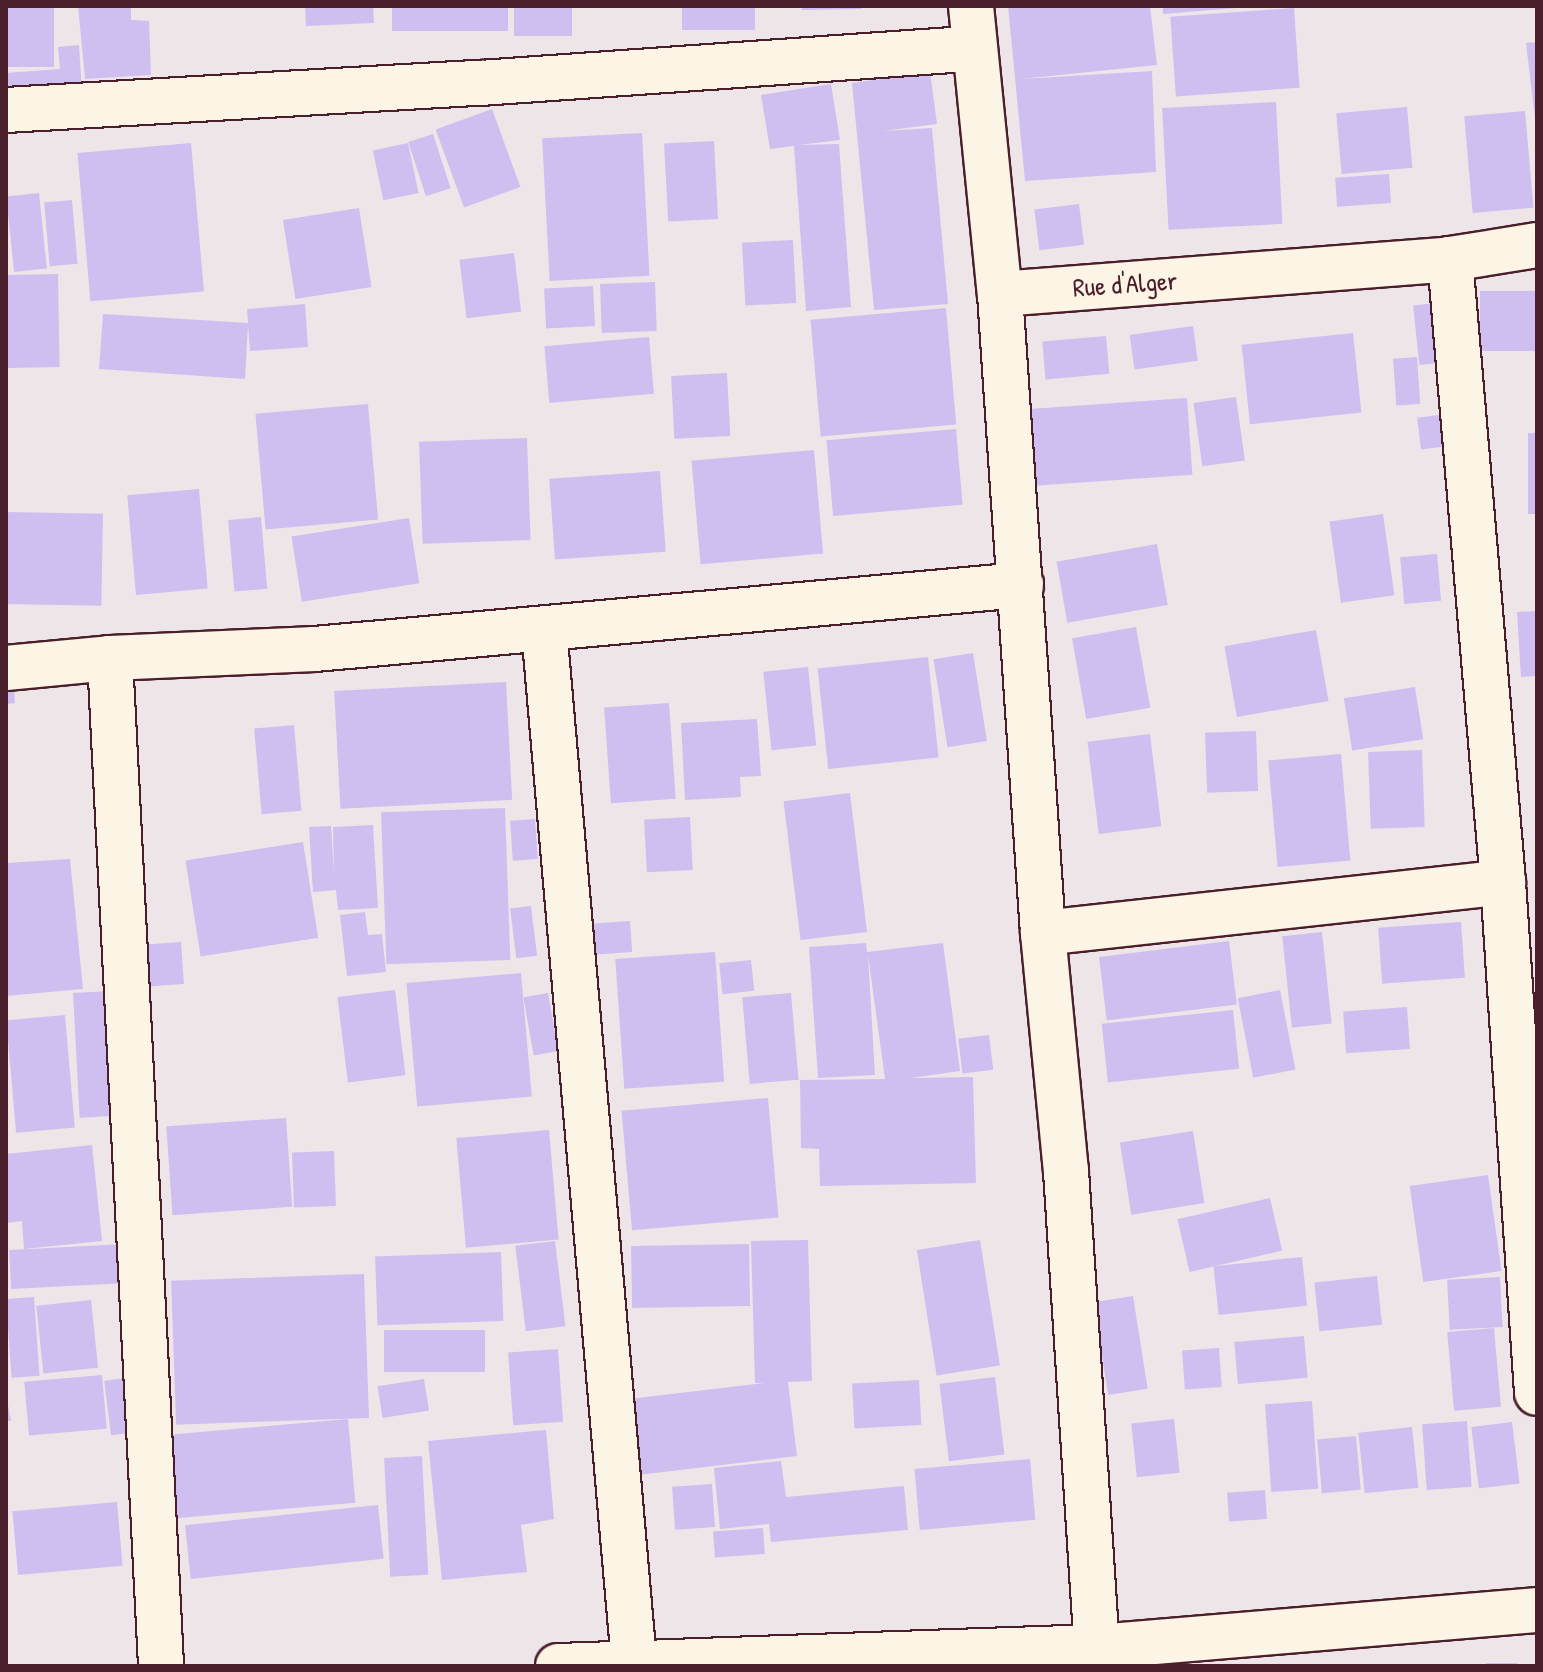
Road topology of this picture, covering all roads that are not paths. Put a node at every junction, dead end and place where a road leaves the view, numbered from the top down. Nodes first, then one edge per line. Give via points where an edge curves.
1 (973, 27) edge
2 (6, 110) edge
3 (1537, 245) edge
4 (1450, 259) junction
5 (1000, 294) junction
6 (1021, 585) junction
7 (544, 629) junction
8 (110, 658) junction
9 (6, 668) edge
10 (1503, 882) junction
11 (1043, 933) junction
12 (1537, 1393) edge
13 (1537, 1610) edge
14 (1097, 1656) edge
15 (634, 1662) junction
16 (161, 1666) edge
17 (558, 1666) edge

1 - 2 street via 480,83
1 - 5 street
3 - 4 street, Rue d'Alger
4 - 5 street, Rue d'Alger
4 - 10 street
5 - 6 street
6 - 7 street
6 - 11 street
7 - 8 street via 315,649
7 - 15 street
8 - 9 street
8 - 16 street
10 - 11 street
10 - 12 street
11 - 14 street via 1066,1171
13 - 14 street
14 - 15 street
15 - 17 street

